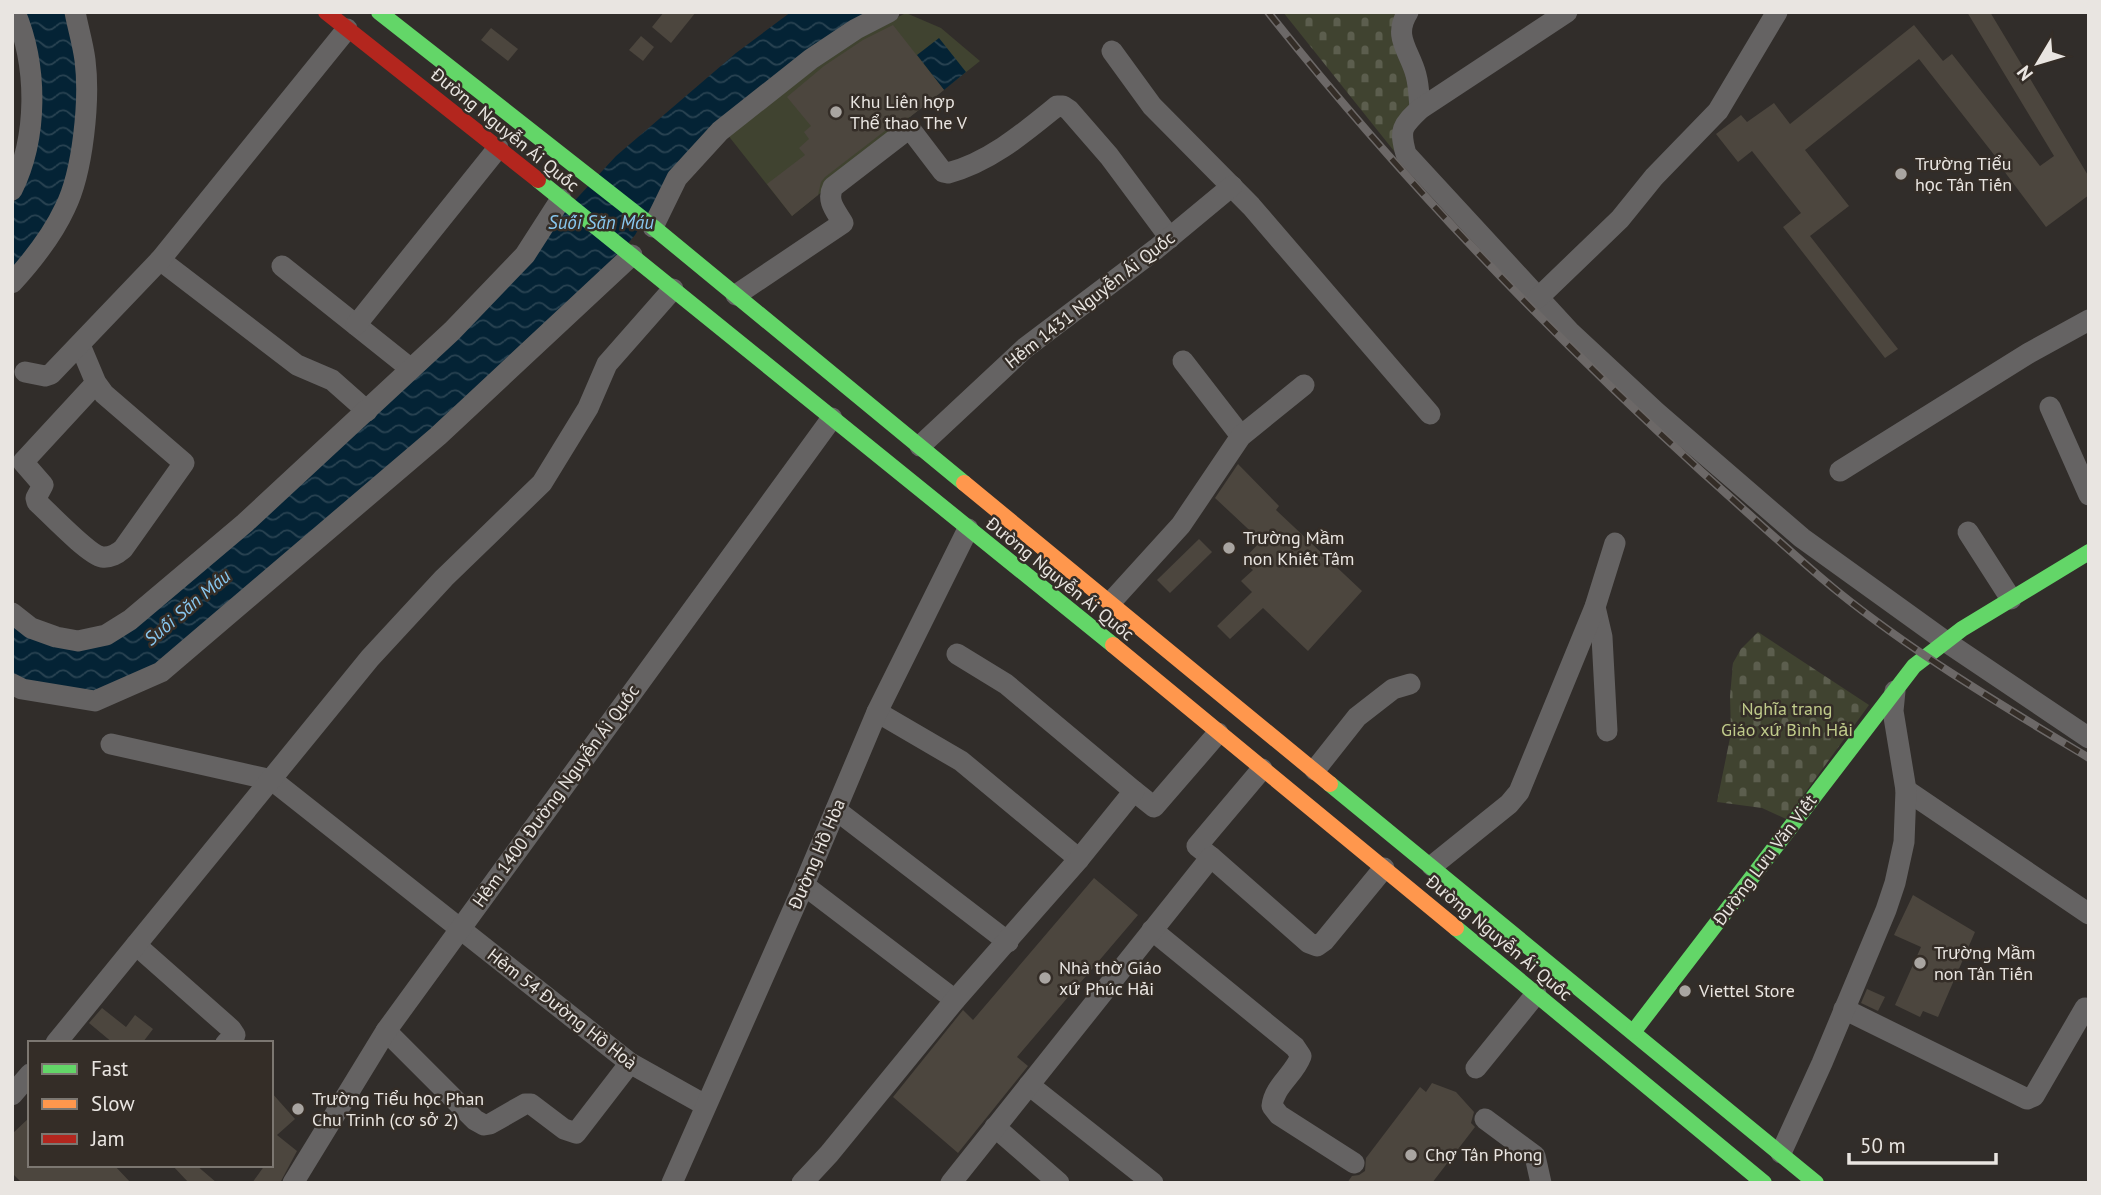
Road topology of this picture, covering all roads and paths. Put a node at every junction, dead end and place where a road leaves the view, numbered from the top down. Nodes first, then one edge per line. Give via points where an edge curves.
1 (15, 12) edge
2 (75, 12) edge
3 (326, 12) edge
4 (379, 12) edge
5 (889, 12) edge
6 (1408, 12) edge
7 (1567, 12) edge
8 (1777, 12) edge
9 (347, 29) junction
10 (1112, 51) dead end
11 (1420, 109) junction
12 (498, 148) junction
13 (1232, 186) junction
14 (12, 190) edge
15 (561, 199) junction
16 (653, 227) junction
17 (1170, 238) junction
18 (632, 255) junction
19 (160, 260) junction
20 (282, 266) dead end
21 (12, 283) edge
22 (673, 289) junction
23 (736, 295) junction
24 (1538, 298) junction
25 (2089, 320) edge
26 (356, 325) junction
27 (80, 345) junction
28 (1183, 361) dead end
29 (411, 369) junction
30 (25, 372) dead end
31 (96, 383) junction
32 (1304, 385) dead end
33 (853, 391) junction
34 (2050, 407) dead end
35 (367, 411) junction
36 (1430, 414) dead end
37 (832, 418) junction
38 (1241, 436) junction
39 (920, 446) junction
40 (1840, 471) dead end
41 (2089, 495) edge
42 (968, 529) junction
43 (1968, 532) dead end
44 (1615, 543) dead end
45 (2089, 551) edge
46 (2011, 599) junction
47 (1111, 603) junction
48 (1595, 607) junction
49 (12, 613) edge
50 (1945, 641) junction
51 (957, 654) dead end
52 (1410, 684) dead end
53 (17, 687) edge
54 (1896, 689) junction
55 (877, 712) junction
56 (1607, 731) dead end
57 (1218, 733) junction
58 (2089, 738) edge
59 (111, 744) dead end
60 (1262, 769) junction
61 (1315, 770) junction
62 (272, 780) junction
63 (1906, 790) junction
64 (1134, 791) junction
65 (836, 810) junction
66 (1211, 857) junction
67 (1079, 859) junction
68 (1432, 866) junction
69 (1384, 868) junction
70 (804, 885) junction
71 (2089, 914) edge
72 (460, 928) junction
73 (1152, 930) junction
74 (1008, 942) junction
75 (136, 945) junction
76 (1556, 968) junction
77 (1535, 993) junction
78 (955, 1000) junction
79 (2088, 1007) edge
80 (1843, 1009) junction
81 (386, 1031) junction
82 (1633, 1031) junction
83 (57, 1041) edge
84 (228, 1041) edge
85 (1612, 1057) junction
86 (630, 1063) junction
87 (1476, 1068) dead end
88 (28, 1076) edge
89 (1029, 1085) junction
90 (12, 1095) edge
91 (705, 1105) junction
92 (1485, 1119) dead end
93 (995, 1127) junction
94 (1781, 1153) junction
95 (1354, 1163) dead end
96 (1128, 1176) edge
97 (810, 1180) edge
98 (293, 1183) edge
99 (672, 1183) edge
100 (951, 1183) edge
101 (1059, 1183) edge
102 (1153, 1183) edge
103 (1541, 1183) edge
104 (1764, 1183) edge
105 (1816, 1183) edge

1 - 14 street via 32,87 32,117
2 - 21 street via 85,63 85,131 75,179 48,239
3 - 9 main road, Đường Nguyễn Ái Quốc
4 - 16 main road, Đường Nguyễn Ái Quốc
5 - 16 street via 811,59 720,131 677,178
6 - 11 street via 1400,32 1415,72
7 - 11 street
8 - 24 street via 1718,111 1620,219
9 - 12 main road, Đường Nguyễn Ái Quốc
9 - 19 street
10 - 13 street via 1152,106
11 - 24 street via 1400,134 1406,154
12 - 15 main road, Đường Nguyễn Ái Quốc
12 - 26 street
13 - 17 street, Hẻm 1431 Nguyễn Ái Quốc
13 - 36 street
15 - 18 main road, Đường Nguyễn Ái Quốc
15 - 29 street via 524,255
16 - 23 main road, Đường Nguyễn Ái Quốc
17 - 23 street via 1109,156 1069,110 1057,106 1003,147 948,173 907,130 833,187 831,202 843,223
17 - 39 street, Hẻm 1431 Nguyễn Ái Quốc via 1034,340
18 - 22 main road, Đường Nguyễn Ái Quốc
18 - 53 street via 438,436 161,672 95,701
19 - 27 street
19 - 35 street via 298,365 332,380
20 - 26 street
22 - 37 main road, Đường Nguyễn Ái Quốc
22 - 62 street via 607,364 588,408 542,484 443,578 370,658
23 - 33 main road, Đường Nguyễn Ái Quốc
24 - 50 street via 1656,412 1802,538
25 - 40 street
26 - 29 street
27 - 30 street via 49,376
27 - 31 street
28 - 38 street
29 - 35 street
31 - 31 street via 184,463 123,549 107,557 92,552 37,502 43,485 23,462
32 - 38 street
33 - 37 main road
33 - 39 main road, Đường Nguyễn Ái Quốc
34 - 41 street
35 - 49 street via 245,523 106,635 78,641 56,637 31,628
37 - 42 main road, Đường Nguyễn Ái Quốc
37 - 72 street, Hẻm 1400 Đường Nguyễn Ái Quốc
38 - 47 street via 1188,517
39 - 47 main road, Đường Nguyễn Ái Quốc
42 - 55 street, Đường Hồ Hòa
42 - 57 main road, Đường Nguyễn Ái Quốc
43 - 46 street
44 - 48 street
45 - 46 main road, Đường Lưu Văn Viết
46 - 50 main road, Đường Lưu Văn Viết
47 - 61 main road, Đường Nguyễn Ái Quốc
48 - 56 street via 1602,637
48 - 68 street via 1519,792
50 - 54 main road, Đường Lưu Văn Viết via 1914,666
50 - 58 street
51 - 64 street via 1006,684
52 - 61 street via 1393,689 1357,718
54 - 63 street via 1893,711
54 - 82 main road, Đường Lưu Văn Viết
55 - 65 street, Đường Hồ Hòa
55 - 67 street via 961,761
57 - 60 main road, Đường Nguyễn Ái Quốc
57 - 64 street via 1154,807
59 - 62 street
60 - 66 street via 1197,846
60 - 69 main road, Đường Nguyễn Ái Quốc
61 - 68 main road, Đường Nguyễn Ái Quốc
62 - 72 street, Hẻm 54 Đường Hồ Hoà
62 - 75 street
63 - 71 street
63 - 80 street via 1904,842 1895,883
64 - 67 street
65 - 70 street, Đường Hồ Hòa
65 - 74 street
66 - 69 street via 1317,946
66 - 73 street
67 - 74 street
68 - 76 main road, Đường Nguyễn Ái Quốc
69 - 77 main road, Đường Nguyễn Ái Quốc
70 - 78 street
70 - 91 street, Đường Hồ Hòa
72 - 81 street, Hẻm 1400 Đường Nguyễn Ái Quốc
72 - 86 street, Hẻm 54 Đường Hồ Hoà
73 - 89 street
73 - 95 street via 1295,1047 1301,1056 1273,1096 1272,1106
74 - 78 street
75 - 83 street
75 - 84 street via 231,1029 235,1035
76 - 77 main road
76 - 82 main road, Đường Nguyễn Ái Quốc
77 - 85 main road, Đường Nguyễn Ái Quốc
77 - 87 street
78 - 97 street
79 - 80 street via 2034,1096 2027,1100
80 - 94 street
81 - 86 street via 484,1125 531,1104 576,1133
81 - 98 street, Hẻm 1400 Đường Nguyễn Ái Quốc
82 - 85 main road, Đường Lưu Văn Viết
82 - 94 main road, Đường Nguyễn Ái Quốc
85 - 104 main road, Đường Nguyễn Ái Quốc
86 - 91 street, Hẻm 54 Đường Hồ Hoà
88 - 90 street
89 - 93 street
89 - 96 street
91 - 99 street, Đường Hồ Hòa
92 - 103 street via 1535,1156
93 - 100 street
93 - 101 street
94 - 105 main road, Đường Nguyễn Ái Quốc
96 - 102 street

